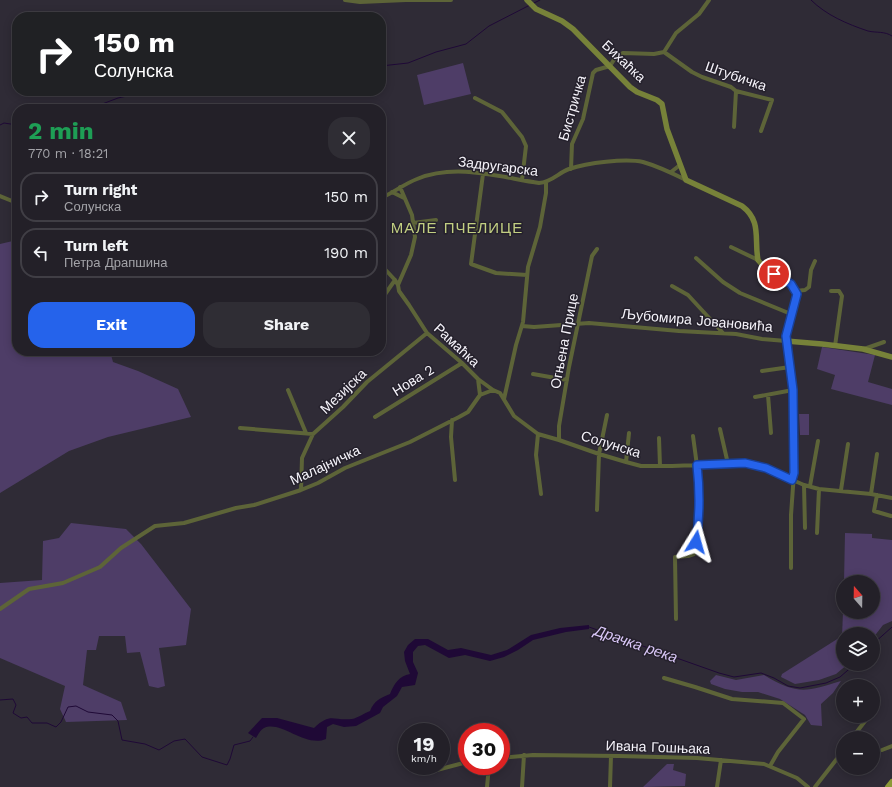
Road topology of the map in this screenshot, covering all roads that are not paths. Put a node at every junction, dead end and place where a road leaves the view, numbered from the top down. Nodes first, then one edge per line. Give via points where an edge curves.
1 (345, 0) edge
2 (407, 0) edge
3 (451, 0) edge
4 (709, 0) edge
5 (529, 3) edge
6 (664, 52) junction
7 (610, 66) junction
8 (736, 91) junction
9 (475, 98) dead end
10 (734, 127) dead end
11 (761, 131) dead end
12 (680, 165) junction
13 (571, 169) junction
14 (671, 172) junction
15 (483, 174) junction
16 (522, 180) junction
17 (686, 180) junction
18 (546, 183) junction
19 (400, 187) junction
20 (392, 192) junction
21 (386, 195) edge
22 (0, 196) edge
23 (404, 198) junction
24 (12, 201) edge
25 (436, 220) dead end
26 (413, 222) junction
27 (732, 247) dead end
28 (597, 249) dead end
29 (696, 258) dead end
30 (758, 260) junction
31 (815, 261) dead end
32 (386, 270) edge
33 (527, 275) junction
34 (395, 280) junction
35 (398, 285) junction
36 (672, 286) dead end
37 (796, 291) junction
38 (830, 291) dead end
39 (386, 293) edge
40 (791, 314) junction
41 (578, 323) junction
42 (522, 326) junction
43 (427, 333) junction
44 (724, 334) junction
45 (786, 341) junction
46 (884, 342) dead end
47 (875, 345) junction
48 (835, 346) junction
49 (863, 349) junction
50 (878, 353) junction
51 (892, 357) edge
52 (462, 363) junction
53 (790, 367) junction
54 (762, 371) dead end
55 (533, 374) dead end
56 (478, 379) junction
57 (567, 380) junction
58 (288, 390) dead end
59 (493, 390) junction
60 (793, 390) junction
61 (480, 395) junction
62 (768, 395) junction
63 (755, 397) dead end
64 (504, 399) junction
65 (607, 415) dead end
66 (376, 417) dead end
67 (452, 420) junction
68 (240, 428) dead end
69 (720, 429) dead end
70 (306, 433) junction
71 (629, 433) dead end
72 (771, 433) dead end
73 (313, 434) junction
74 (538, 434) junction
75 (693, 436) dead end
76 (659, 438) dead end
77 (559, 440) junction
78 (818, 441) dead end
79 (848, 444) dead end
80 (598, 454) junction
81 (877, 454) dead end
82 (626, 462) junction
83 (728, 464) junction
84 (697, 465) junction
85 (660, 466) junction
86 (455, 480) dead end
87 (792, 480) junction
88 (804, 485) junction
89 (810, 486) junction
90 (819, 489) junction
91 (301, 490) junction
92 (841, 490) junction
93 (541, 494) dead end
94 (871, 494) junction
95 (877, 495) junction
96 (892, 498) edge
97 (597, 510) dead end
98 (891, 516) dead end
99 (805, 528) dead end
100 (817, 533) dead end
101 (791, 568) dead end
102 (0, 609) edge
103 (676, 619) dead end
104 (664, 678) dead end
105 (864, 723) edge
106 (857, 731) edge
107 (892, 746) edge
108 (882, 750) dead end
109 (524, 755) junction
110 (611, 756) junction
111 (510, 757) edge
112 (836, 759) edge
113 (721, 760) junction
114 (770, 766) junction
115 (488, 775) edge
116 (892, 782) edge
117 (487, 787) edge
118 (522, 787) edge
119 (610, 787) edge
120 (717, 787) edge
121 (808, 787) edge
122 (815, 787) edge
123 (888, 787) edge

1 - 2 street
2 - 3 street
4 - 6 street via 699,14 676,33
5 - 7 street, Бихаћка via 573,29
6 - 7 street via 623,53 615,58
6 - 8 street, Штубичка via 692,72
7 - 12 street, Бихаћка via 630,87 662,104 667,129
7 - 13 street, Бистричка via 593,73 583,119 572,144
8 - 10 street
8 - 11 street, Штубичка via 772,100
9 - 16 street via 502,112 522,137 526,146
12 - 14 street
12 - 17 street, Бихаћка
13 - 14 street via 623,160 642,162
13 - 18 street
14 - 17 street
15 - 16 street, Задругарска
15 - 19 street, Задругарска via 453,171 417,179
15 - 33 street via 470,264 496,273
16 - 18 street, Задругарска
17 - 30 street via 748,211 756,225
18 - 33 street via 540,227
19 - 20 street, Задругарска
19 - 23 street
20 - 21 street, Задругарска
20 - 23 street
22 - 24 street
23 - 26 street
25 - 26 street
26 - 35 street via 415,237 411,255
27 - 30 street
28 - 41 street, Огњена Прице via 592,256
29 - 40 street via 740,293
30 - 37 street via 791,284
31 - 37 street via 809,287
32 - 34 street
33 - 42 street
34 - 35 street, Рамаћка
34 - 39 street
35 - 43 street, Рамаћка via 399,291
36 - 44 street via 688,295
37 - 40 street via 797,297
38 - 48 street via 839,291 842,296
40 - 45 street
41 - 42 street, Љубомира Јовановића
41 - 44 street, Љубомира Јовановића
41 - 57 street, Огњена Прице
42 - 64 street
43 - 52 street, Рамаћка
43 - 73 street, Мезијска via 367,382
44 - 45 street, Љубомира Јовановића
45 - 48 street, Љубомира Јовановића
45 - 53 street
46 - 47 street
47 - 49 street
47 - 50 street
48 - 49 street, Љубомира Јовановића
49 - 50 street, Љубомира Јовановића
50 - 51 street, Љубомира Јовановића
52 - 56 street, Рамаћка
52 - 66 street, Нова 2
53 - 54 street
53 - 60 street
55 - 57 street
56 - 59 street, Рамаћка
56 - 61 street
57 - 77 street, Огњена Прице
58 - 70 street, Мезијска
59 - 61 street
59 - 64 street, Рамаћка via 500,393
60 - 62 street
60 - 87 street
61 - 67 street, Малајничка via 468,412
62 - 63 street
62 - 72 street
64 - 74 street, Солунска via 514,416
65 - 80 street
67 - 86 street
67 - 91 street, Малајничка via 410,442 344,468
68 - 70 street
69 - 83 street
70 - 73 street
71 - 82 street
73 - 91 street, Мезијска via 302,458
74 - 77 street, Солунска
74 - 93 street via 536,455
75 - 84 street
76 - 85 street
77 - 80 street, Солунска
78 - 89 street
79 - 92 street
80 - 82 street, Солунска
80 - 97 street
81 - 94 street
82 - 85 street, Солунска via 642,466
83 - 84 street, Солунска
83 - 87 street, Солунска via 745,463 760,466
84 - 85 street, Солунска
84 - 103 street via 700,517 694,554 675,557
87 - 88 street, Солунска
87 - 101 street
88 - 89 street, Солунска
88 - 99 street
89 - 90 street, Солунска
90 - 92 street, Солунска
90 - 100 street
91 - 102 street, Малајничка via 184,523 155,526 121,548 100,567 63,583 29,589
92 - 94 street, Солунска
94 - 95 street, Солунска
95 - 96 street, Солунска
95 - 98 street via 874,511
104 - 114 street via 732,698 783,703 804,719
105 - 106 street
107 - 108 street
109 - 110 street, Ивана Гошњака
109 - 111 street, Ивана Гошњака
109 - 118 street
110 - 113 street, Ивана Гошњака
110 - 119 street
112 - 122 street
113 - 114 street, Ивана Гошњака
113 - 120 street
114 - 121 street, Ивана Гошњака via 797,778
115 - 117 street
116 - 123 main road

